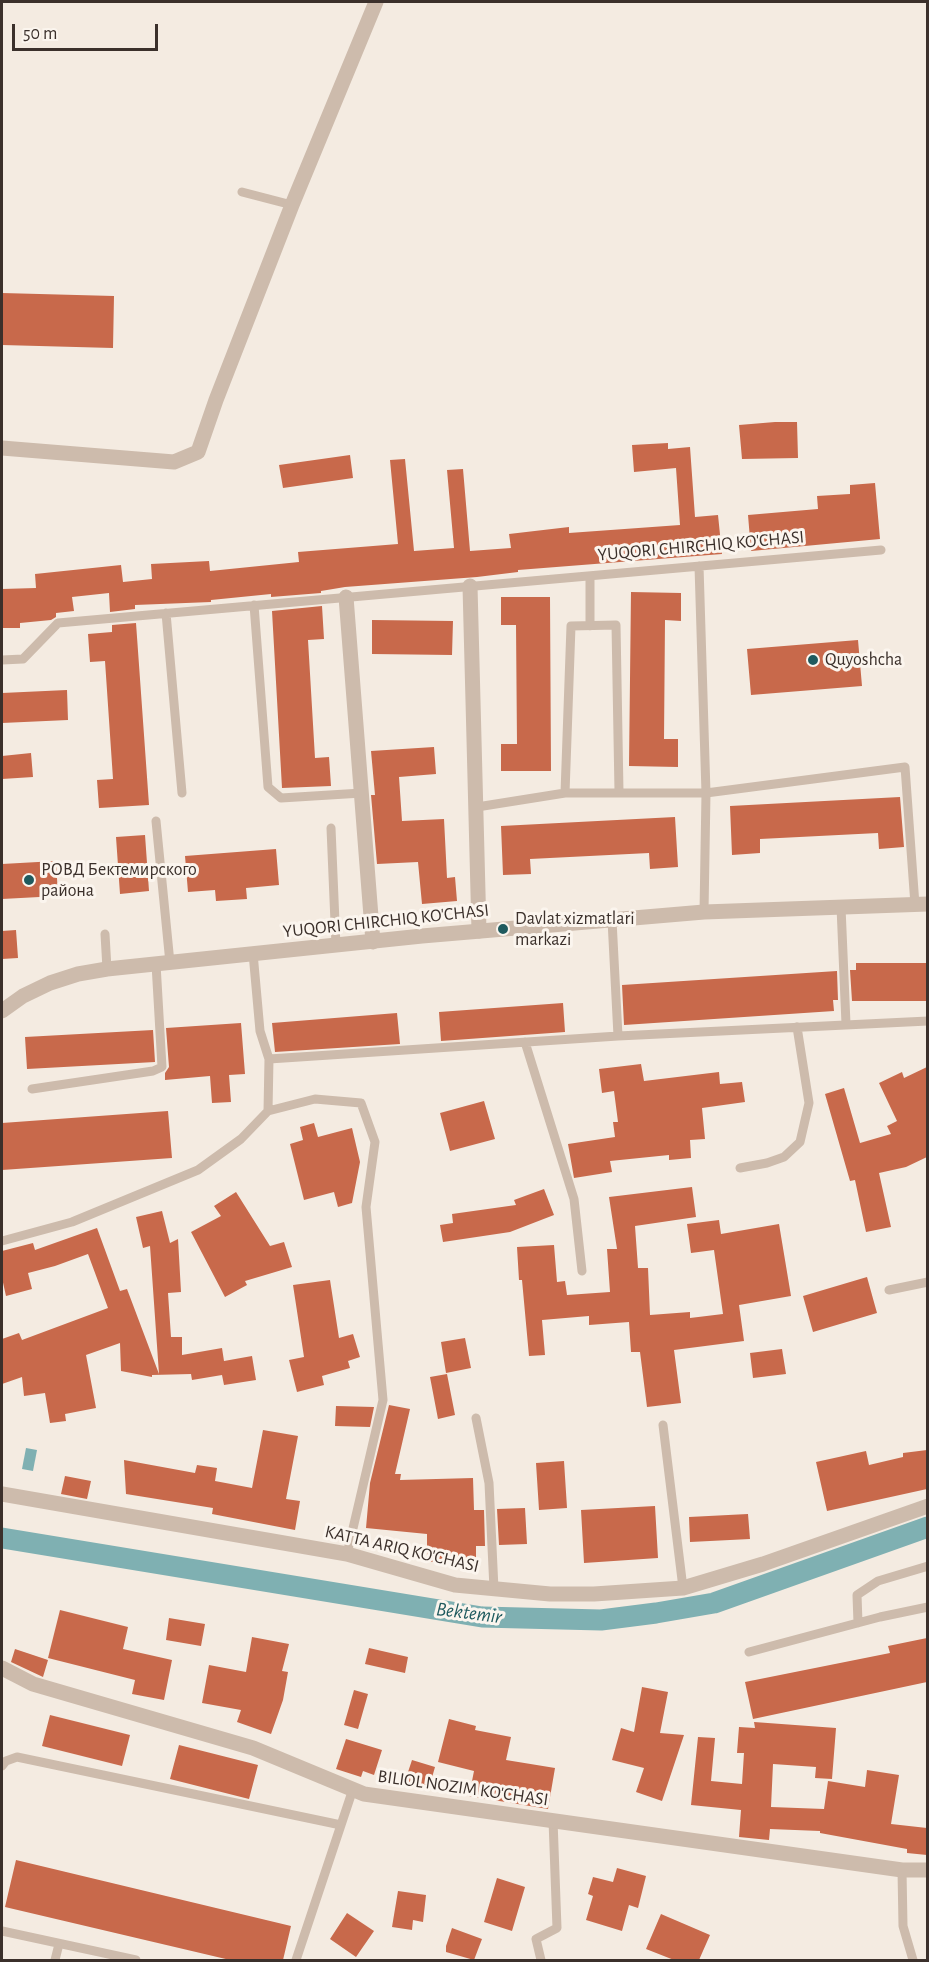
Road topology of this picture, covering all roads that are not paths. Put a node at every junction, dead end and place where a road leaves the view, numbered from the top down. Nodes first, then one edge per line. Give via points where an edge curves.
1 (376, 2) edge
2 (242, 192) dead end
3 (292, 206) junction
4 (2, 448) edge
5 (881, 550) dead end
6 (699, 566) junction
7 (590, 576) junction
8 (470, 586) junction
9 (346, 597) junction
10 (254, 605) junction
11 (166, 613) junction
12 (590, 626) junction
13 (2, 660) edge
14 (565, 792) junction
15 (619, 792) junction
16 (182, 793) dead end
17 (362, 793) junction
18 (706, 793) junction
19 (477, 807) junction
20 (156, 821) dead end
21 (331, 828) dead end
22 (921, 904) edge
23 (841, 908) junction
24 (704, 912) junction
25 (612, 920) junction
26 (479, 931) junction
27 (105, 933) dead end
28 (374, 942) junction
29 (336, 946) junction
30 (253, 954) junction
31 (163, 963) junction
32 (107, 969) junction
33 (2, 1011) edge
34 (927, 1021) edge
35 (846, 1024) junction
36 (797, 1027) junction
37 (618, 1036) junction
38 (525, 1042) junction
39 (269, 1059) junction
40 (32, 1089) dead end
41 (268, 1111) junction
42 (740, 1168) dead end
43 (2, 1241) edge
44 (582, 1271) dead end
45 (927, 1282) edge
46 (889, 1290) dead end
47 (476, 1418) dead end
48 (663, 1425) dead end
49 (2, 1494) edge
50 (927, 1506) edge
51 (347, 1554) junction
52 (927, 1566) edge
53 (494, 1588) junction
54 (683, 1588) junction
55 (927, 1607) edge
56 (858, 1623) junction
57 (749, 1652) dead end
58 (2, 1668) edge
59 (2, 1766) edge
60 (353, 1789) junction
61 (553, 1820) junction
62 (341, 1825) junction
63 (902, 1870) junction
64 (927, 1870) edge
65 (2, 1931) edge
66 (59, 1944) junction
67 (54, 1960) edge
68 (136, 1960) edge
69 (296, 1960) edge
70 (541, 1960) edge
71 (913, 1960) edge

1 - 3 street
2 - 3 lane
3 - 4 street via 198,452 174,462
5 - 6 lane, YUQORI CHIRCHIQ KO'CHASI
6 - 7 lane, YUQORI CHIRCHIQ KO'CHASI
6 - 18 lane
7 - 8 lane, YUQORI CHIRCHIQ KO'CHASI
7 - 12 lane
8 - 9 lane, YUQORI CHIRCHIQ KO'CHASI
8 - 19 street
9 - 10 lane, YUQORI CHIRCHIQ KO'CHASI
9 - 17 street
10 - 11 lane, YUQORI CHIRCHIQ KO'CHASI
10 - 17 lane via 268,787 280,798
11 - 13 lane, YUQORI CHIRCHIQ KO'CHASI via 58,623 23,658
11 - 16 lane
12 - 14 lane via 571,626
12 - 15 lane via 616,625
14 - 15 lane
14 - 19 lane
15 - 18 lane
17 - 28 street
18 - 22 lane via 905,767
18 - 24 lane
19 - 26 street
20 - 31 lane
21 - 29 lane
22 - 23 street, YUQORI CHIRCHIQ KO'CHASI
23 - 24 street, YUQORI CHIRCHIQ KO'CHASI
23 - 35 lane
24 - 25 street, YUQORI CHIRCHIQ KO'CHASI
25 - 26 street, YUQORI CHIRCHIQ KO'CHASI
25 - 37 lane
26 - 28 street, YUQORI CHIRCHIQ KO'CHASI
27 - 32 lane
28 - 29 street, YUQORI CHIRCHIQ KO'CHASI
29 - 30 street, YUQORI CHIRCHIQ KO'CHASI
30 - 31 street, YUQORI CHIRCHIQ KO'CHASI
30 - 39 lane via 260,1031
31 - 32 street, YUQORI CHIRCHIQ KO'CHASI
31 - 40 lane via 162,1067
32 - 33 street, YUQORI CHIRCHIQ KO'CHASI via 50,983
34 - 35 lane
35 - 36 lane
36 - 37 lane
36 - 42 lane via 809,1103 800,1142 784,1156
37 - 38 lane
38 - 39 lane
38 - 44 lane via 574,1198
39 - 41 lane
41 - 43 lane via 241,1139 198,1170 72,1222
41 - 51 lane via 315,1099 361,1103 375,1142 366,1207 383,1400
45 - 46 lane
47 - 53 lane via 489,1483
48 - 54 lane
49 - 51 street, KATTA ARIQ KO'CHASI
50 - 54 street, KATTA ARIQ KO'CHASI
51 - 53 street, KATTA ARIQ KO'CHASI via 455,1585
52 - 56 lane via 878,1581 857,1594
53 - 54 street, KATTA ARIQ KO'CHASI via 550,1594
55 - 56 lane
56 - 57 lane
58 - 60 street, BILIOL NOZIM KO'CHASI via 33,1684 253,1748
59 - 62 lane via 17,1757
60 - 61 street, BILIOL NOZIM KO'CHASI via 364,1794
60 - 62 lane
61 - 63 street, BILIOL NOZIM KO'CHASI
61 - 70 lane via 557,1928 536,1939
62 - 69 lane
63 - 64 street, BILIOL NOZIM KO'CHASI
63 - 71 lane via 903,1926
65 - 66 lane
66 - 67 lane
66 - 68 lane

